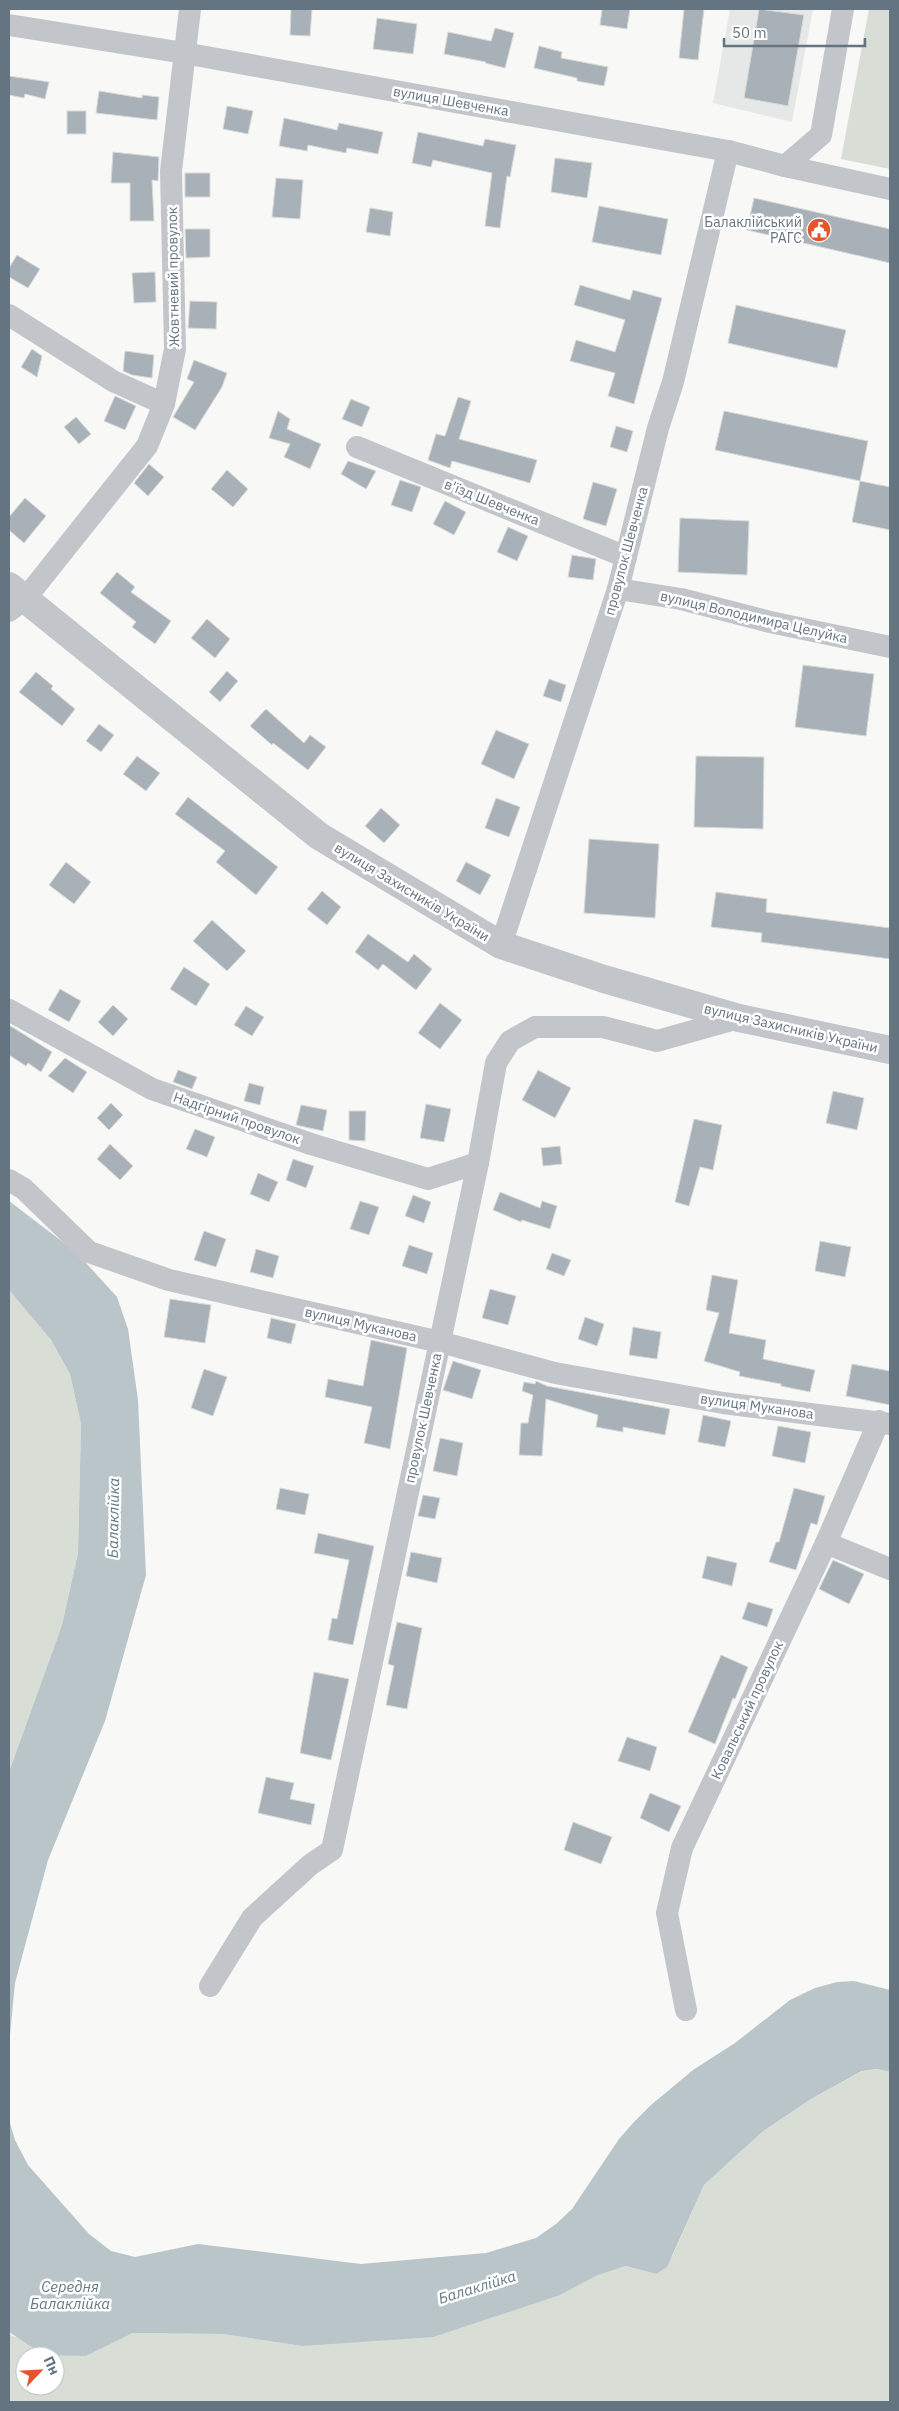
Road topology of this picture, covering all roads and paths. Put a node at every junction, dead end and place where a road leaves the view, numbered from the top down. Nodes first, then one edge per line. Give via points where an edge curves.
1 (190, 9) edge
2 (843, 9) edge
3 (9, 25) edge
4 (184, 53) junction
5 (728, 150) junction
6 (785, 166) junction
7 (890, 189) edge
8 (9, 315) edge
9 (164, 404) junction
10 (357, 447) dead end
11 (626, 557) junction
12 (618, 589) junction
13 (14, 599) edge
14 (890, 647) edge
15 (501, 945) junction
16 (9, 1010) edge
17 (739, 1018) junction
18 (890, 1050) edge
19 (478, 1163) junction
20 (9, 1180) edge
21 (440, 1342) junction
22 (884, 1422) edge
23 (826, 1543) junction
24 (890, 1569) edge
25 (210, 1986) dead end
26 (686, 2010) dead end

1 - 4 street, Жовтневий провулок
2 - 6 street via 821,135
3 - 4 street, вулиця Шевченка
4 - 5 street, вулиця Шевченка
4 - 9 street, Жовтневий провулок via 171,171 175,350
5 - 6 street, вулиця Шевченка
5 - 11 street, провулок Шевченка via 674,382 658,428
6 - 7 street, вулиця Шевченка
8 - 9 street via 113,381
9 - 13 street, Жовтневий провулок via 147,446
10 - 11 street, в'їзд Шевченка
11 - 12 street, провулок Шевченка
12 - 14 street, вулиця Володимира Целуйка via 681,599
12 - 15 street, провулок Шевченка
13 - 15 street, вулиця Захисників України via 319,836
15 - 17 street, вулиця Захисників України
16 - 19 street, Надгірний провулок via 152,1089 311,1144 428,1179
17 - 18 street, вулиця Захисників України
17 - 19 street, провулок Шевченка via 657,1040 603,1027 535,1027 510,1041 496,1063
19 - 21 street, провулок Шевченка
20 - 21 street, вулиця Муканова via 24,1189 89,1252 169,1280
21 - 22 street, вулиця Муканова via 555,1373 723,1403
21 - 25 street, провулок Шевченка via 332,1850 310,1865 252,1918
22 - 23 street, Ковальський провулок
23 - 24 street
23 - 26 street, Ковальський провулок via 682,1848 667,1913

